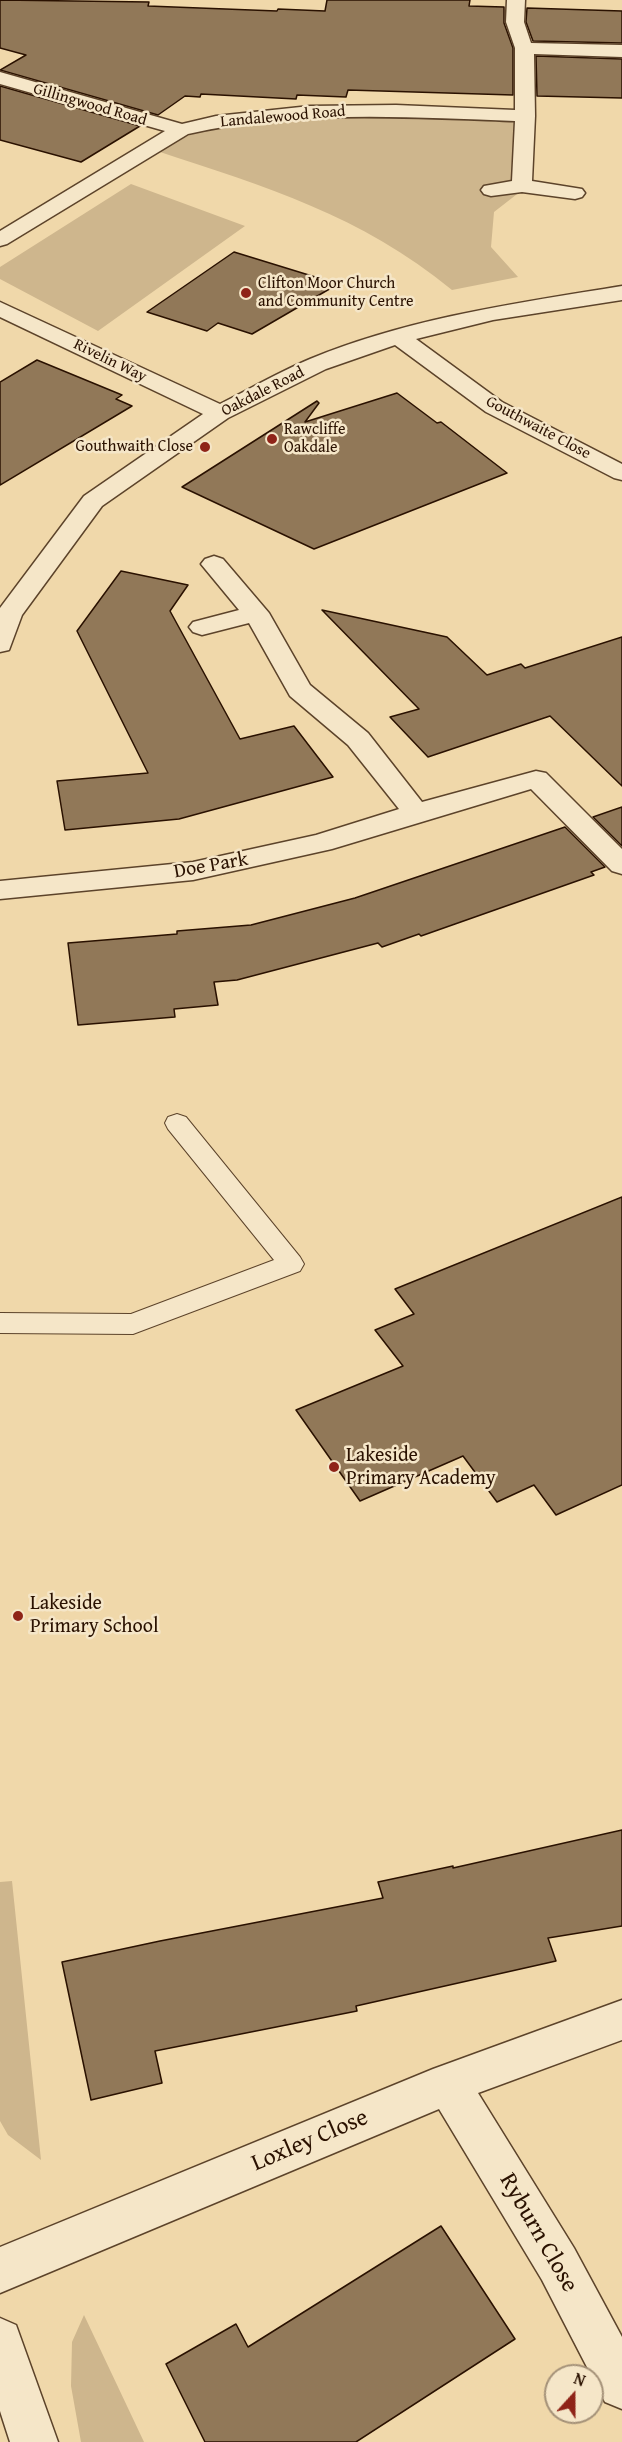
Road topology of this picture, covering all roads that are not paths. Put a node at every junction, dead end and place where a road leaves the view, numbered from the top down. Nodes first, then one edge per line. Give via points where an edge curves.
1 (516, 0) edge
2 (524, 48) junction
3 (622, 51) edge
4 (0, 78) edge
5 (525, 116) junction
6 (181, 130) junction
7 (522, 186) junction
8 (491, 190) dead end
9 (576, 193) dead end
10 (0, 240) edge
11 (622, 293) edge
12 (0, 309) edge
13 (398, 337) junction
14 (220, 413) junction
15 (611, 457) edge
16 (622, 473) edge
17 (214, 564) dead end
18 (256, 613) junction
19 (202, 627) dead end
20 (0, 644) edge
21 (416, 813) junction
22 (622, 865) edge
23 (0, 890) edge
24 (177, 1122) dead end
25 (0, 1323) edge
26 (622, 2020) edge
27 (448, 2084) junction
28 (0, 2270) edge
29 (0, 2341) edge
30 (622, 2385) edge
31 (34, 2442) edge

1 - 2 street via 515,22
2 - 3 street
2 - 5 street
4 - 6 street, Gillingwood Road
5 - 6 street, Landalewood Road via 310,112 243,118
5 - 7 street
6 - 10 street, Landalewood Road
7 - 8 street
7 - 9 street
11 - 13 street, Oakdale Road via 493,313
12 - 14 street, Rivelin Way
13 - 14 street, Oakdale Road via 318,364
13 - 15 street, Gouthwaite Close via 494,407
14 - 20 street, Oakdale Road via 93,501 9,614
15 - 16 street, Gouthwaite Close
17 - 18 street
18 - 19 street
18 - 21 street via 299,690 358,739
21 - 22 street, Doe Park via 536,779
21 - 23 street, Doe Park via 322,843 193,872
24 - 25 lane via 291,1264 133,1324
26 - 27 street, Loxley Close
27 - 28 street, Loxley Close
27 - 30 street, Ryburn Close via 558,2264
29 - 31 street

